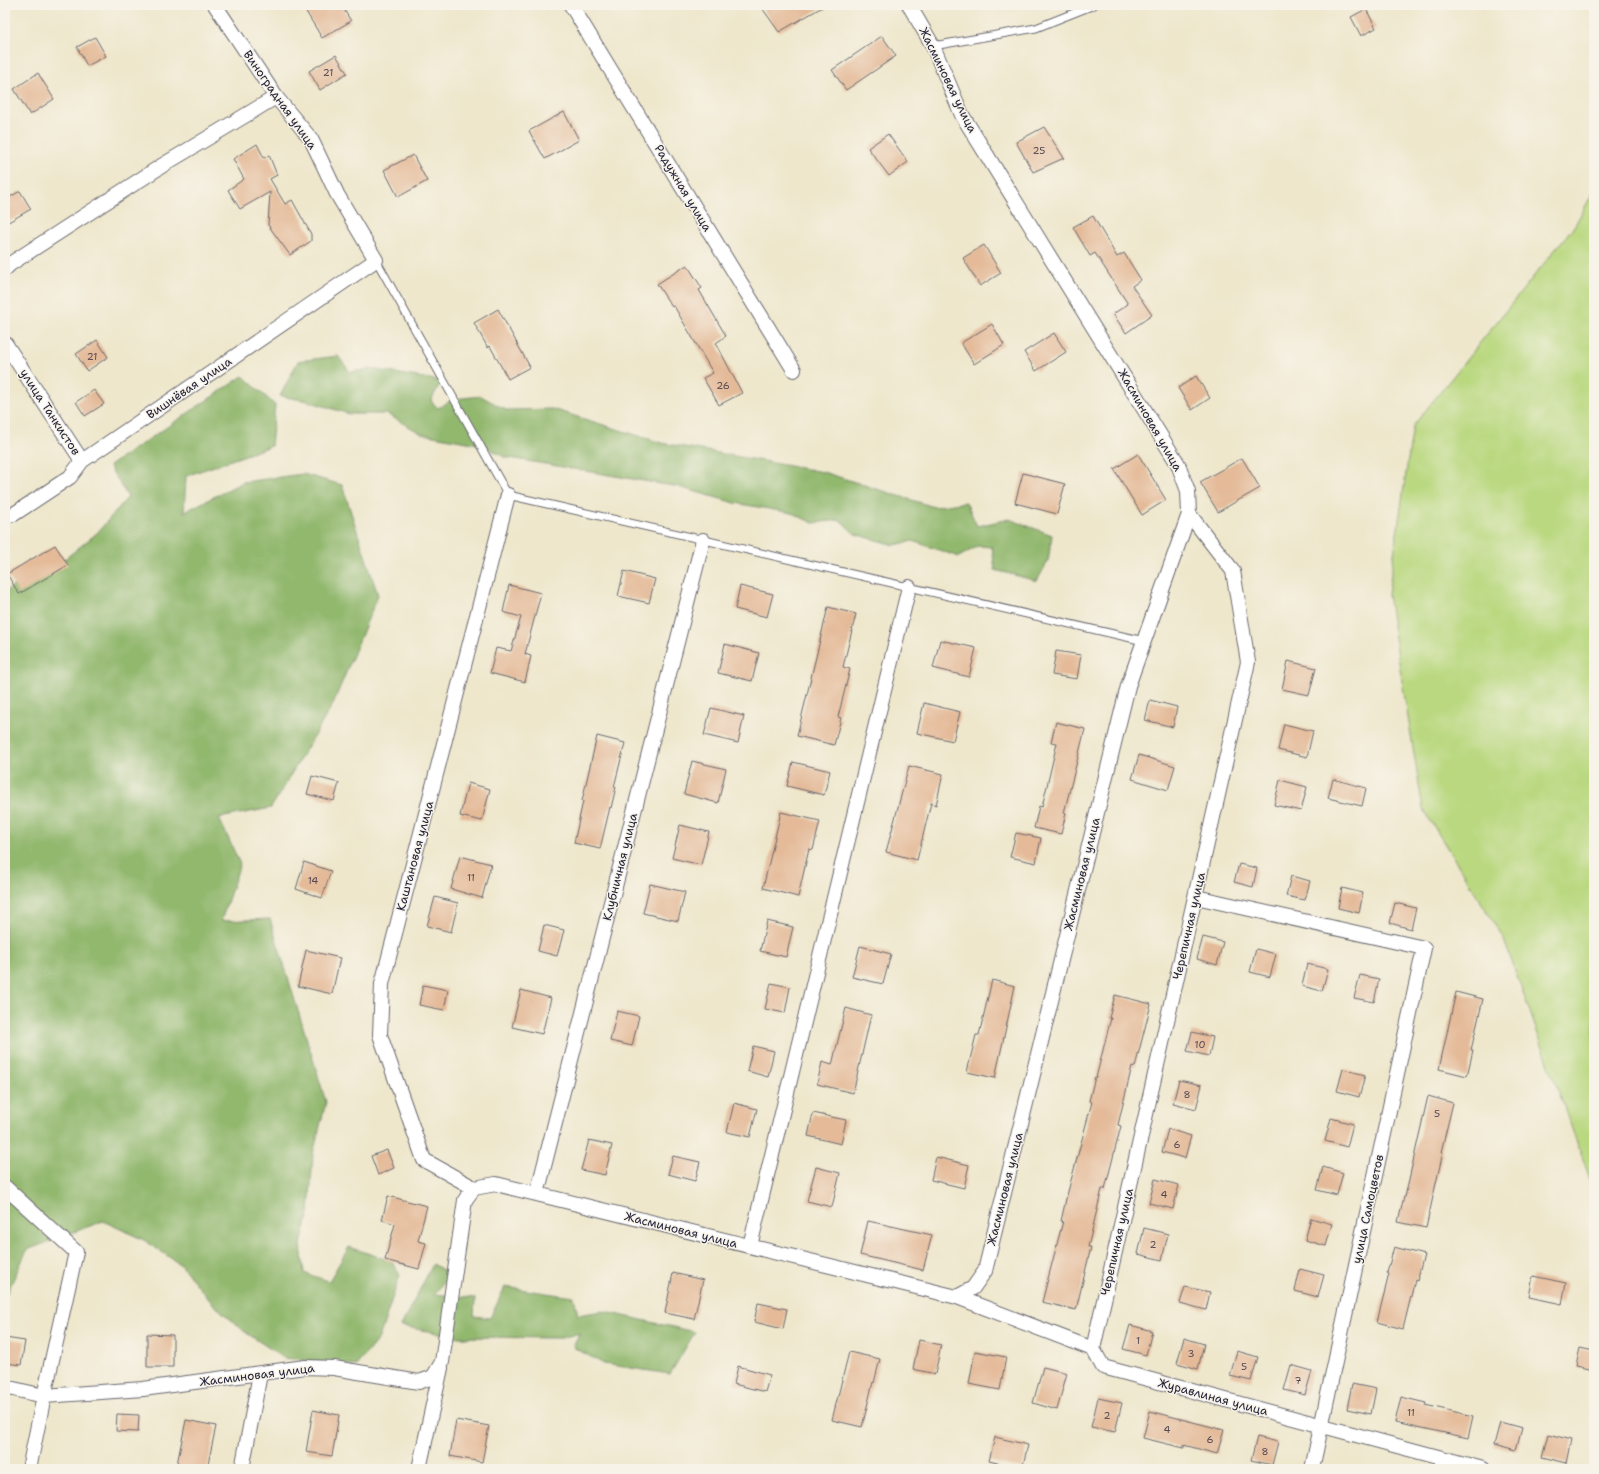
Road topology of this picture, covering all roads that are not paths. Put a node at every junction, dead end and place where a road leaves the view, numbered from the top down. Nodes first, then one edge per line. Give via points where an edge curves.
1 (215, 5) edge
2 (572, 5) edge
3 (909, 5) edge
4 (1094, 5) edge
5 (933, 46) junction
6 (276, 97) junction
7 (376, 260) junction
8 (5, 269) edge
9 (5, 344) edge
10 (794, 370) dead end
11 (82, 461) junction
12 (508, 495) junction
13 (1189, 514) junction
14 (5, 516) edge
15 (703, 540) junction
16 (909, 587) junction
17 (1144, 641) junction
18 (1196, 897) junction
19 (5, 1186) edge
20 (474, 1188) junction
21 (537, 1194) junction
22 (750, 1246) junction
23 (957, 1297) junction
24 (1093, 1349) junction
25 (442, 1362) junction
26 (260, 1374) junction
27 (5, 1387) edge
28 (44, 1396) junction
29 (1321, 1426) junction
30 (29, 1469) edge
31 (242, 1469) edge
32 (419, 1469) edge
33 (1312, 1469) edge
34 (1483, 1469) edge

1 - 6 street, Виноградная улица
2 - 10 street, Радужная улица
3 - 5 street, Жасминовая улица
4 - 5 lane via 1036,28
5 - 13 street, Жасминовая улица via 962,115 1178,464 1188,491
6 - 7 street, Виноградная улица via 311,139 337,194
6 - 8 street via 164,165
7 - 11 street, Вишнёвая улица
7 - 12 lane
9 - 11 street, улица Танкистов
11 - 14 street, Вишнёвая улица via 70,477 14,514
12 - 15 lane
12 - 20 street, Каштановая улица via 382,984 380,1035 424,1160
13 - 17 street, Жасминовая улица
13 - 18 street, Черепичная улица via 1233,572 1248,662
15 - 16 lane
15 - 21 street, Клубничная улица
16 - 17 lane
16 - 22 street
17 - 23 street, Жасминовая улица via 1128,686 985,1271 973,1288
18 - 24 street, Черепичная улица
18 - 29 street, улица Самоцветов via 1424,948
19 - 28 street via 76,1252
20 - 21 street, Жасминовая улица via 496,1184
20 - 25 street, Жасминовая улица via 465,1200
21 - 22 street, Жасминовая улица
22 - 23 street, Жасминовая улица
23 - 24 street
24 - 29 street, Журавлиная улица via 1103,1367
25 - 26 street, Жасминовая улица via 433,1377 419,1382 334,1368 305,1367
25 - 32 street
26 - 28 street, Жасминовая улица via 143,1389
26 - 31 street
27 - 28 street, Жасминовая улица
28 - 30 street
29 - 33 street, улица Самоцветов
29 - 34 street, Журавлиная улица

